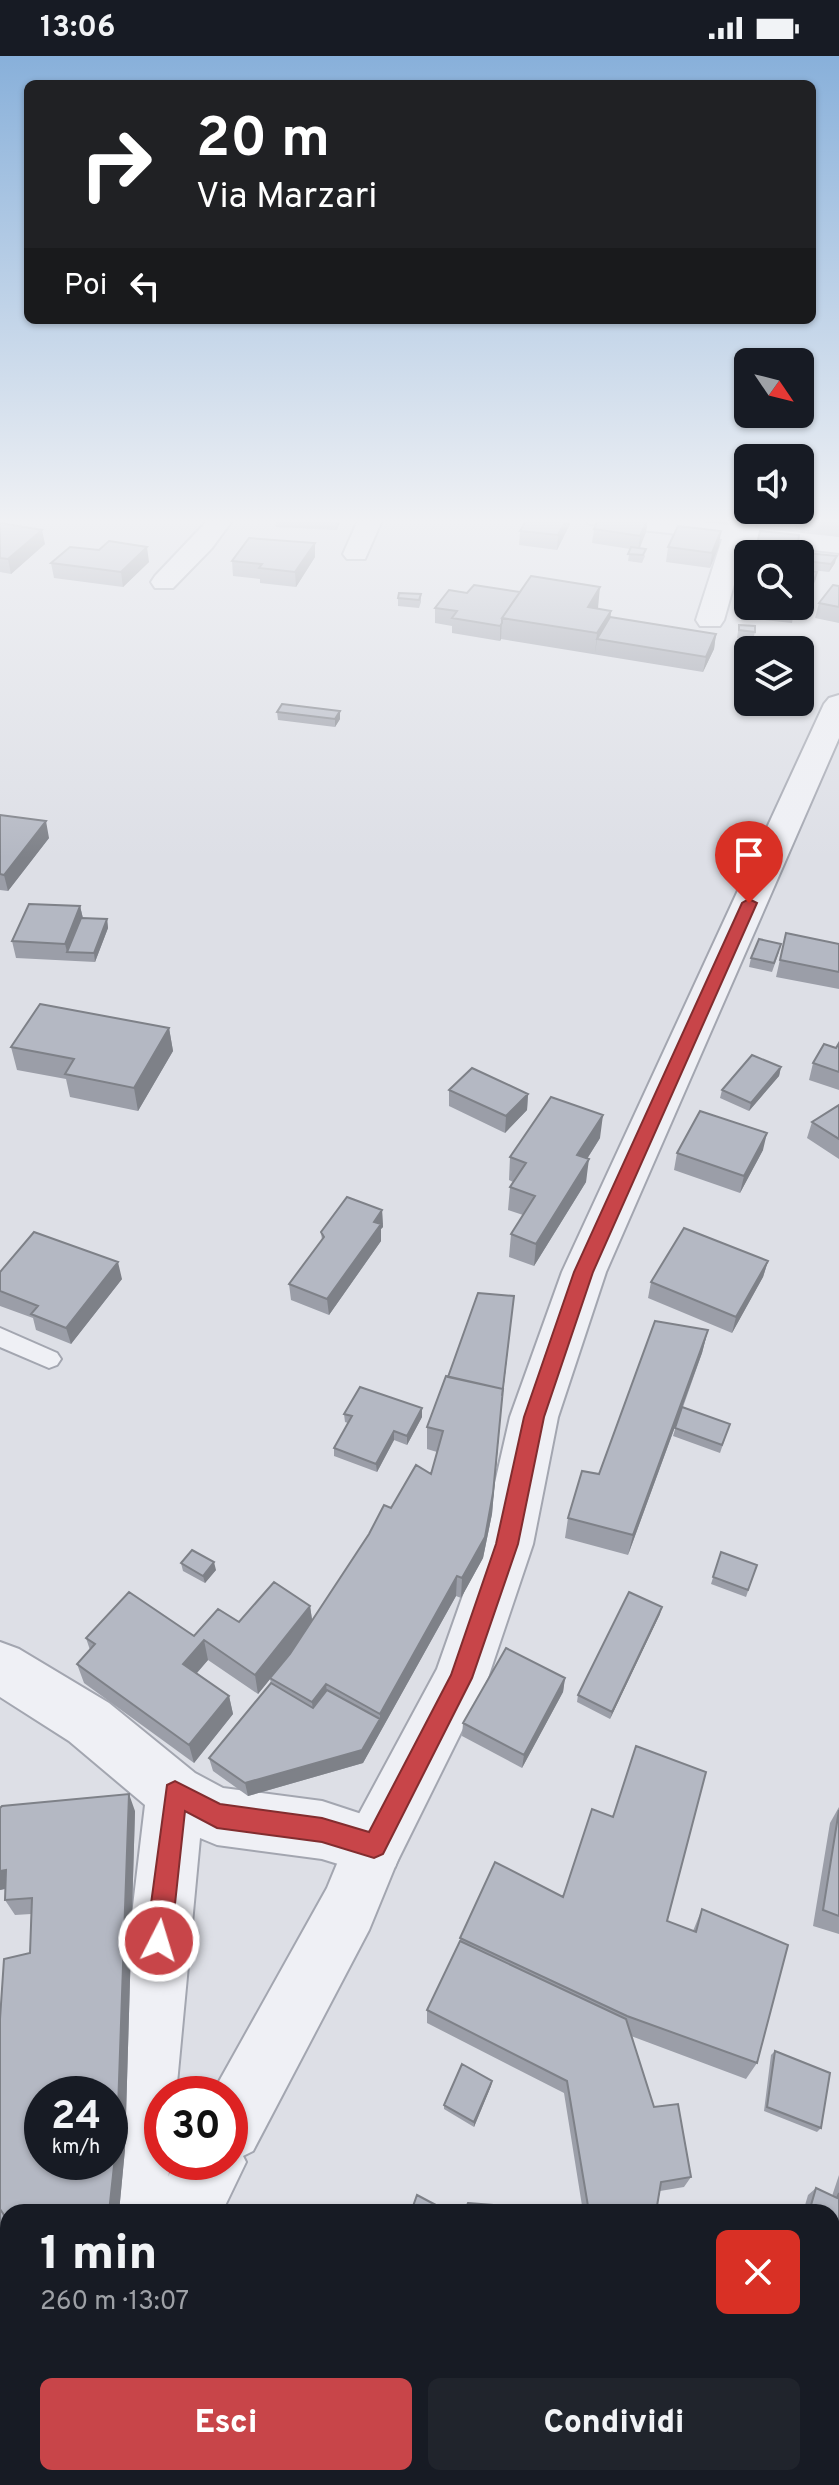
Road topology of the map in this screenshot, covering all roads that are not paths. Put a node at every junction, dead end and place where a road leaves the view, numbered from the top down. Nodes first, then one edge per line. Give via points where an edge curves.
1 (839, 704) edge
2 (0, 1337) edge
3 (49, 1359) dead end
4 (0, 1667) edge
5 (175, 1793) junction
6 (374, 1846) junction
7 (248, 2095) edge
8 (202, 2180) edge
9 (132, 2204) edge
10 (189, 2204) edge

1 - 6 street via 584,1272 534,1417 507,1544 461,1678
2 - 3 lane
4 - 5 street via 89,1722
5 - 6 street via 217,1816 322,1830
5 - 9 street
6 - 7 street via 348,1909
8 - 10 street

